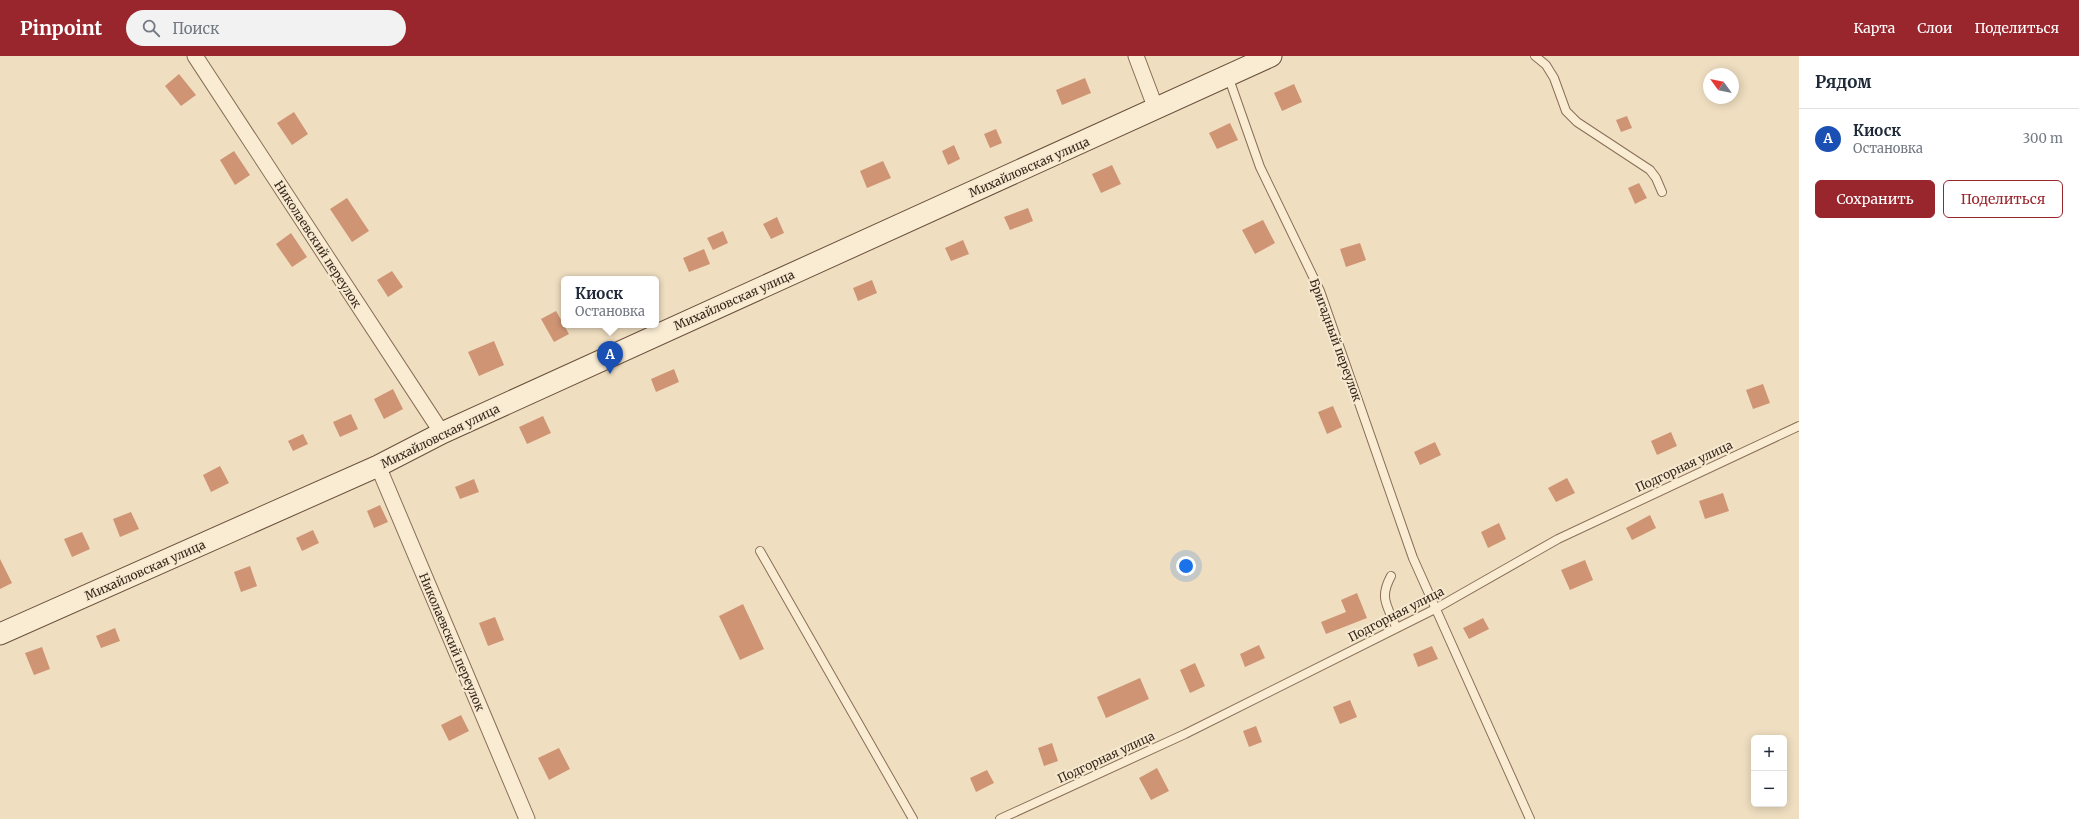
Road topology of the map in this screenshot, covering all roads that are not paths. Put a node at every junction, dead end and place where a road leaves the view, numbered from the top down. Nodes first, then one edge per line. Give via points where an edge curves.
1 (195, 56) edge
2 (1136, 56) edge
3 (1271, 56) edge
4 (1536, 56) edge
5 (1228, 76) junction
6 (1156, 109) junction
7 (1662, 192) dead end
8 (1799, 426) edge
9 (442, 433) junction
10 (378, 466) junction
11 (760, 551) dead end
12 (1392, 576) dead end
13 (1435, 609) junction
14 (1396, 627) junction
15 (0, 634) edge
16 (527, 819) edge
17 (913, 819) edge
18 (1000, 819) edge
19 (1530, 819) edge

1 - 9 street, Николаевский переулок
2 - 6 street
3 - 5 street, Михайловская улица
4 - 7 lane via 1546,65 1554,78 1566,111 1577,122 1650,170
5 - 6 street, Михайловская улица
5 - 13 lane, Бригадный переулок via 1260,167 1320,292 1413,558
6 - 9 street, Михайловская улица
8 - 13 lane, Подгорная улица via 1558,539
9 - 10 street, Михайловская улица
10 - 15 street, Михайловская улица
10 - 16 street, Николаевский переулок
11 - 17 lane
12 - 14 lane via 1385,587 1384,596
13 - 14 lane, Подгорная улица
13 - 19 lane, Бригадный переулок
14 - 18 lane, Подгорная улица via 1185,734

